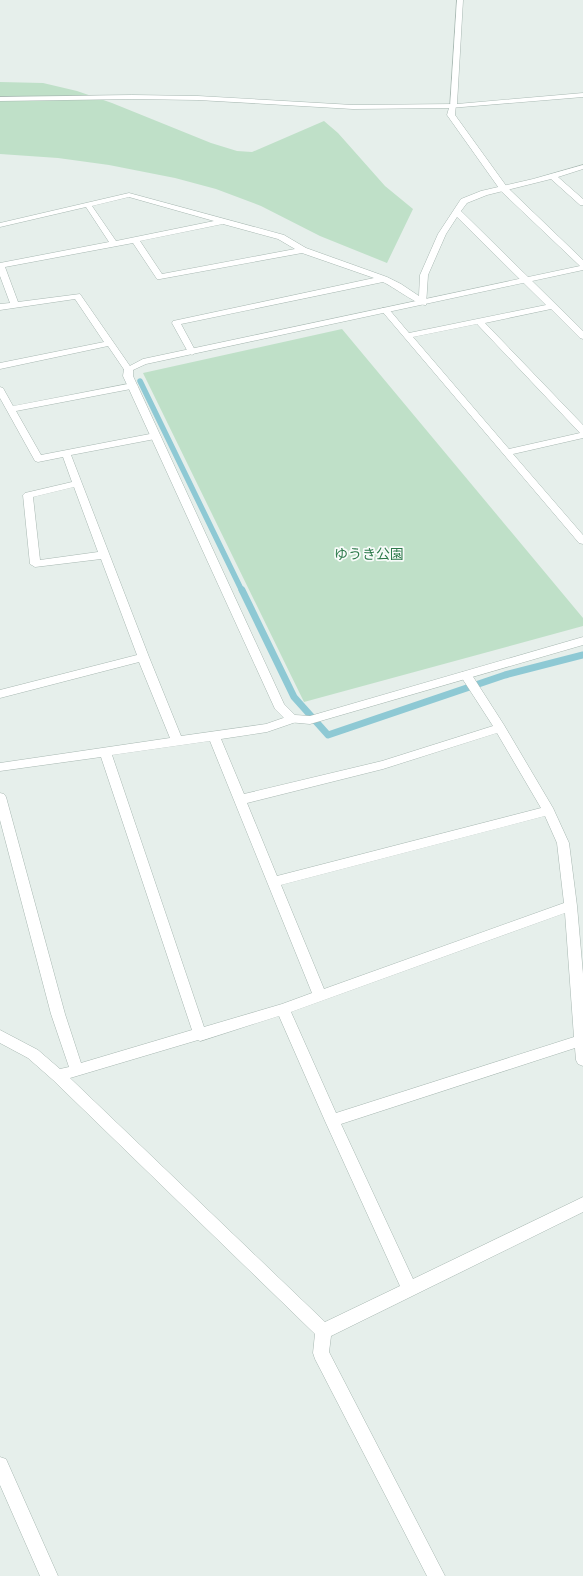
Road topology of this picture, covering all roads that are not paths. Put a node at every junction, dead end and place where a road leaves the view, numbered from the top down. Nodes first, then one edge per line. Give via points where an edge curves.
1 (460, 0) edge
2 (583, 94) edge
3 (0, 99) edge
4 (453, 106) junction
5 (583, 167) edge
6 (552, 176) junction
7 (504, 189) junction
8 (583, 203) edge
9 (88, 205) junction
10 (456, 212) junction
11 (226, 221) junction
12 (0, 225) edge
13 (135, 240) junction
14 (114, 244) junction
15 (303, 250) junction
16 (0, 265) edge
17 (583, 266) edge
18 (384, 279) junction
19 (527, 280) junction
20 (422, 302) junction
21 (15, 306) junction
22 (553, 306) junction
23 (0, 307) edge
24 (385, 310) junction
25 (479, 321) junction
26 (407, 336) junction
27 (583, 336) edge
28 (110, 343) junction
29 (192, 352) junction
30 (0, 366) edge
31 (128, 369) junction
32 (133, 386) junction
33 (0, 390) edge
34 (10, 409) junction
35 (583, 418) edge
36 (573, 421) junction
37 (583, 431) edge
38 (583, 435) edge
39 (155, 436) junction
40 (508, 452) junction
41 (66, 454) junction
42 (78, 483) junction
43 (583, 541) edge
44 (104, 555) junction
45 (583, 641) edge
46 (143, 657) junction
47 (466, 675) junction
48 (0, 694) edge
49 (292, 719) junction
50 (500, 728) junction
51 (214, 737) junction
52 (177, 741) junction
53 (105, 752) junction
54 (0, 767) edge
55 (0, 797) edge
56 (239, 800) junction
57 (549, 811) junction
58 (274, 882) junction
59 (571, 906) junction
60 (320, 996) junction
61 (283, 1009) junction
62 (200, 1035) junction
63 (0, 1036) edge
64 (582, 1040) junction
65 (583, 1060) edge
66 (77, 1071) junction
67 (58, 1076) junction
68 (332, 1121) junction
69 (583, 1204) edge
70 (410, 1290) junction
71 (323, 1331) junction
72 (0, 1465) edge
73 (49, 1576) edge
74 (436, 1576) edge

1 - 4 street
2 - 4 street
3 - 4 street via 198,98 353,107
4 - 7 street via 451,115
5 - 6 street
6 - 7 street
6 - 8 street
7 - 10 street via 464,201
7 - 17 street
9 - 11 street via 129,195
9 - 12 street
9 - 14 street
10 - 19 street
10 - 20 street via 442,234 424,275
11 - 13 street
11 - 15 street via 281,237
13 - 14 street
13 - 15 street via 160,277
14 - 16 street
15 - 18 street
16 - 21 street
17 - 19 street
18 - 20 street
18 - 29 street via 176,323
19 - 20 street
19 - 22 street
20 - 24 street
21 - 23 street
21 - 28 street via 77,296
22 - 25 street
22 - 27 street
24 - 26 street
24 - 29 street
25 - 26 street
25 - 36 street
26 - 40 street
28 - 30 street
28 - 31 street
29 - 31 street via 143,362
31 - 32 street
32 - 34 street
32 - 39 street
33 - 34 street
34 - 41 street via 38,459
35 - 36 street
36 - 37 street
38 - 40 street
39 - 41 street
39 - 49 street via 279,706
40 - 43 street
41 - 42 street
42 - 44 street
42 - 44 street via 28,495 35,564
44 - 46 street
45 - 47 street
46 - 48 street
46 - 52 street
47 - 49 street via 310,720
47 - 50 street
49 - 51 street via 267,728
50 - 56 street via 383,765
50 - 57 street
51 - 52 street
51 - 56 street
52 - 53 street
53 - 54 street
53 - 62 street
55 - 66 street via 58,1014
56 - 58 street
57 - 58 street
57 - 59 street via 563,843
58 - 60 street
59 - 60 street
59 - 64 street
60 - 61 street
61 - 62 street
61 - 68 street
62 - 66 street
63 - 67 street via 33,1054
64 - 65 street
64 - 68 street
66 - 67 street
67 - 71 street
68 - 70 street
69 - 70 street
70 - 71 street
71 - 74 street via 321,1353
72 - 73 street

